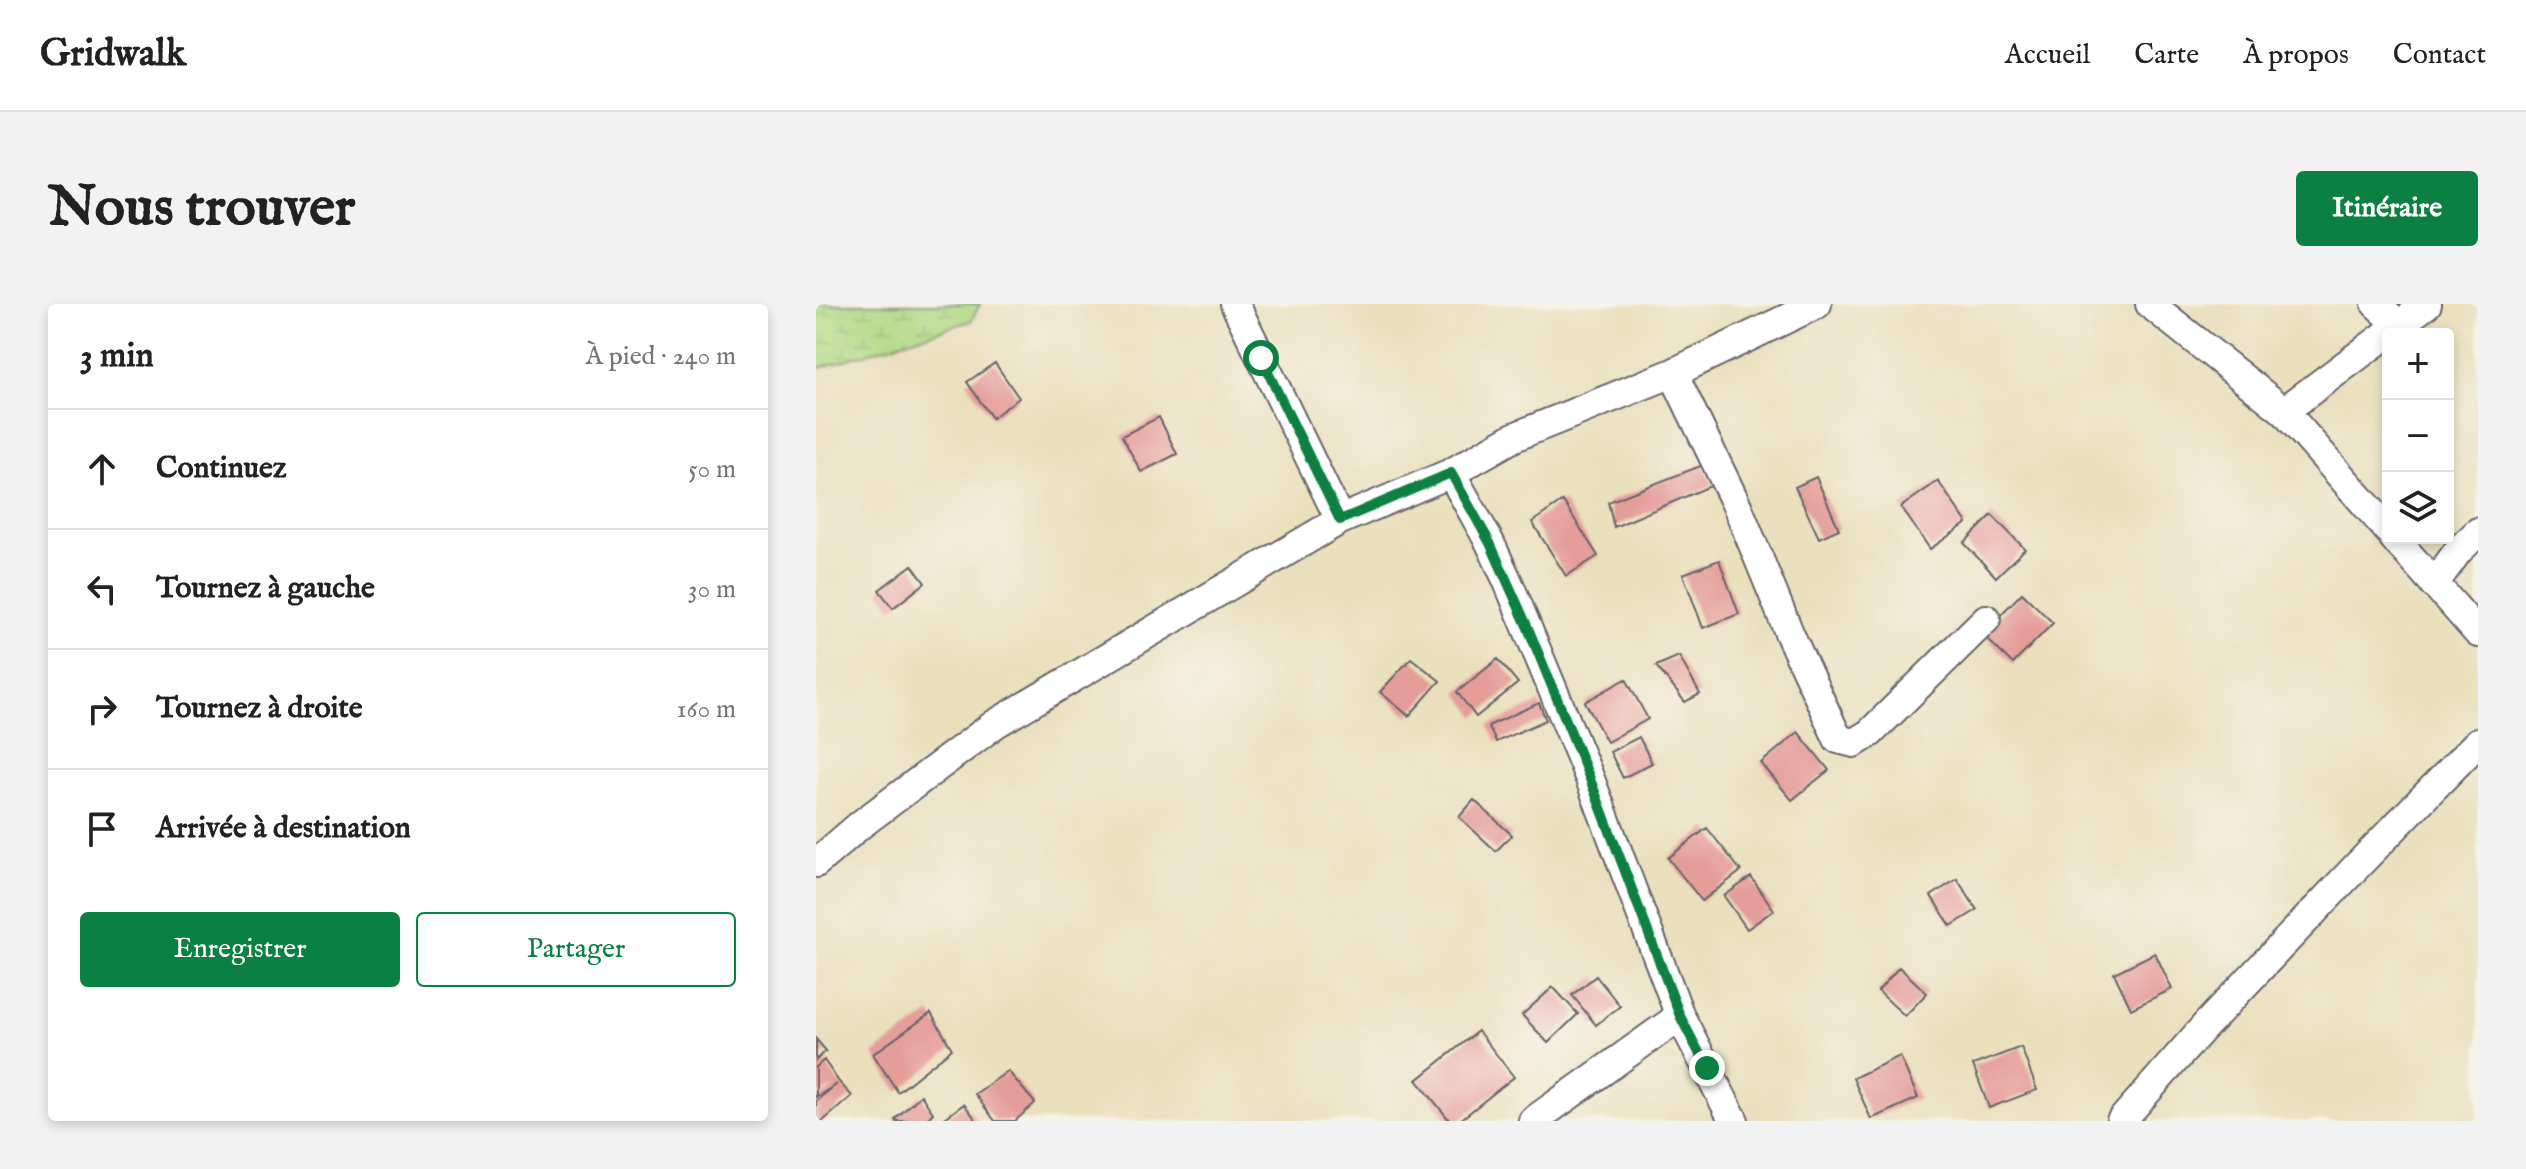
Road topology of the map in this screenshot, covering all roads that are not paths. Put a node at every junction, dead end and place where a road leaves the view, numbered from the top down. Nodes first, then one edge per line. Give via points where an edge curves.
1 (1235, 304) edge
2 (1817, 304) edge
3 (2150, 304) edge
4 (2376, 304) edge
5 (2427, 304) edge
6 (2398, 324) junction
7 (1673, 373) junction
8 (2284, 411) junction
9 (1451, 473) junction
10 (1340, 520) junction
11 (2382, 523) edge
12 (2478, 532) edge
13 (2399, 544) edge
14 (2434, 584) junction
15 (1986, 619) dead end
16 (2478, 633) edge
17 (2478, 742) edge
18 (816, 863) edge
19 (1680, 1016) junction
20 (1533, 1121) edge
21 (1734, 1121) edge
22 (2121, 1121) edge

1 - 10 street
2 - 7 street
3 - 8 street
4 - 6 street
5 - 6 street
6 - 8 street
7 - 9 street via 1514,437
7 - 15 street via 1838,739 1854,743 1870,733
8 - 11 street
9 - 10 street
9 - 19 street via 1523,616
10 - 18 street via 995,724
12 - 14 street
13 - 14 street
14 - 16 street
17 - 22 street
19 - 20 street
19 - 21 street

